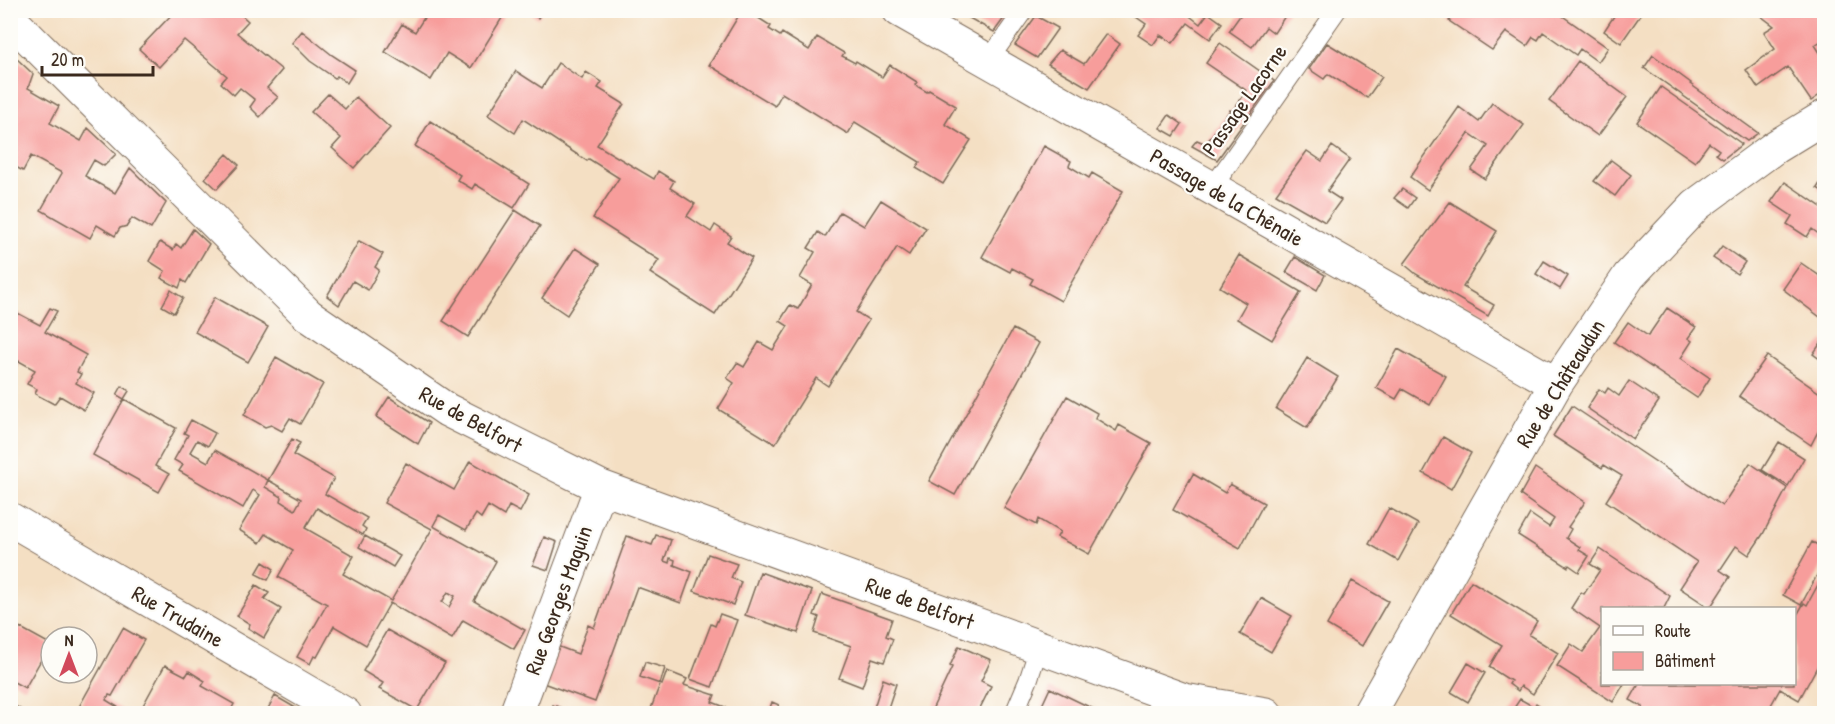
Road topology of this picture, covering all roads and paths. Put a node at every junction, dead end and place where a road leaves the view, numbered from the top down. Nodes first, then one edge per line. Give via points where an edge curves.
1 (899, 10) edge
2 (1024, 10) edge
3 (1337, 10) edge
4 (10, 19) edge
5 (988, 61) junction
6 (1824, 117) edge
7 (1212, 188) junction
8 (1556, 384) junction
9 (601, 487) junction
10 (10, 519) edge
11 (1039, 647) junction
12 (345, 714) edge
13 (516, 714) edge
14 (1014, 714) edge
15 (1266, 714) edge
16 (1369, 714) edge

1 - 5 street, Passage de la Chênaie
2 - 5 lane
3 - 7 lane, Passage Lacorne
4 - 9 street, Rue de Belfort via 308,315 447,410
5 - 7 street, Passage de la Chênaie
6 - 8 street, Rue de Châteaudun via 1775,147 1696,205 1629,276
7 - 8 street, Passage de la Chênaie
8 - 16 street, Rue de Châteaudun
9 - 11 street, Rue de Belfort
9 - 13 street, Rue Georges Maguin
10 - 12 street, Rue Trudaine
11 - 14 lane
11 - 15 street, Rue de Belfort via 1184,700

